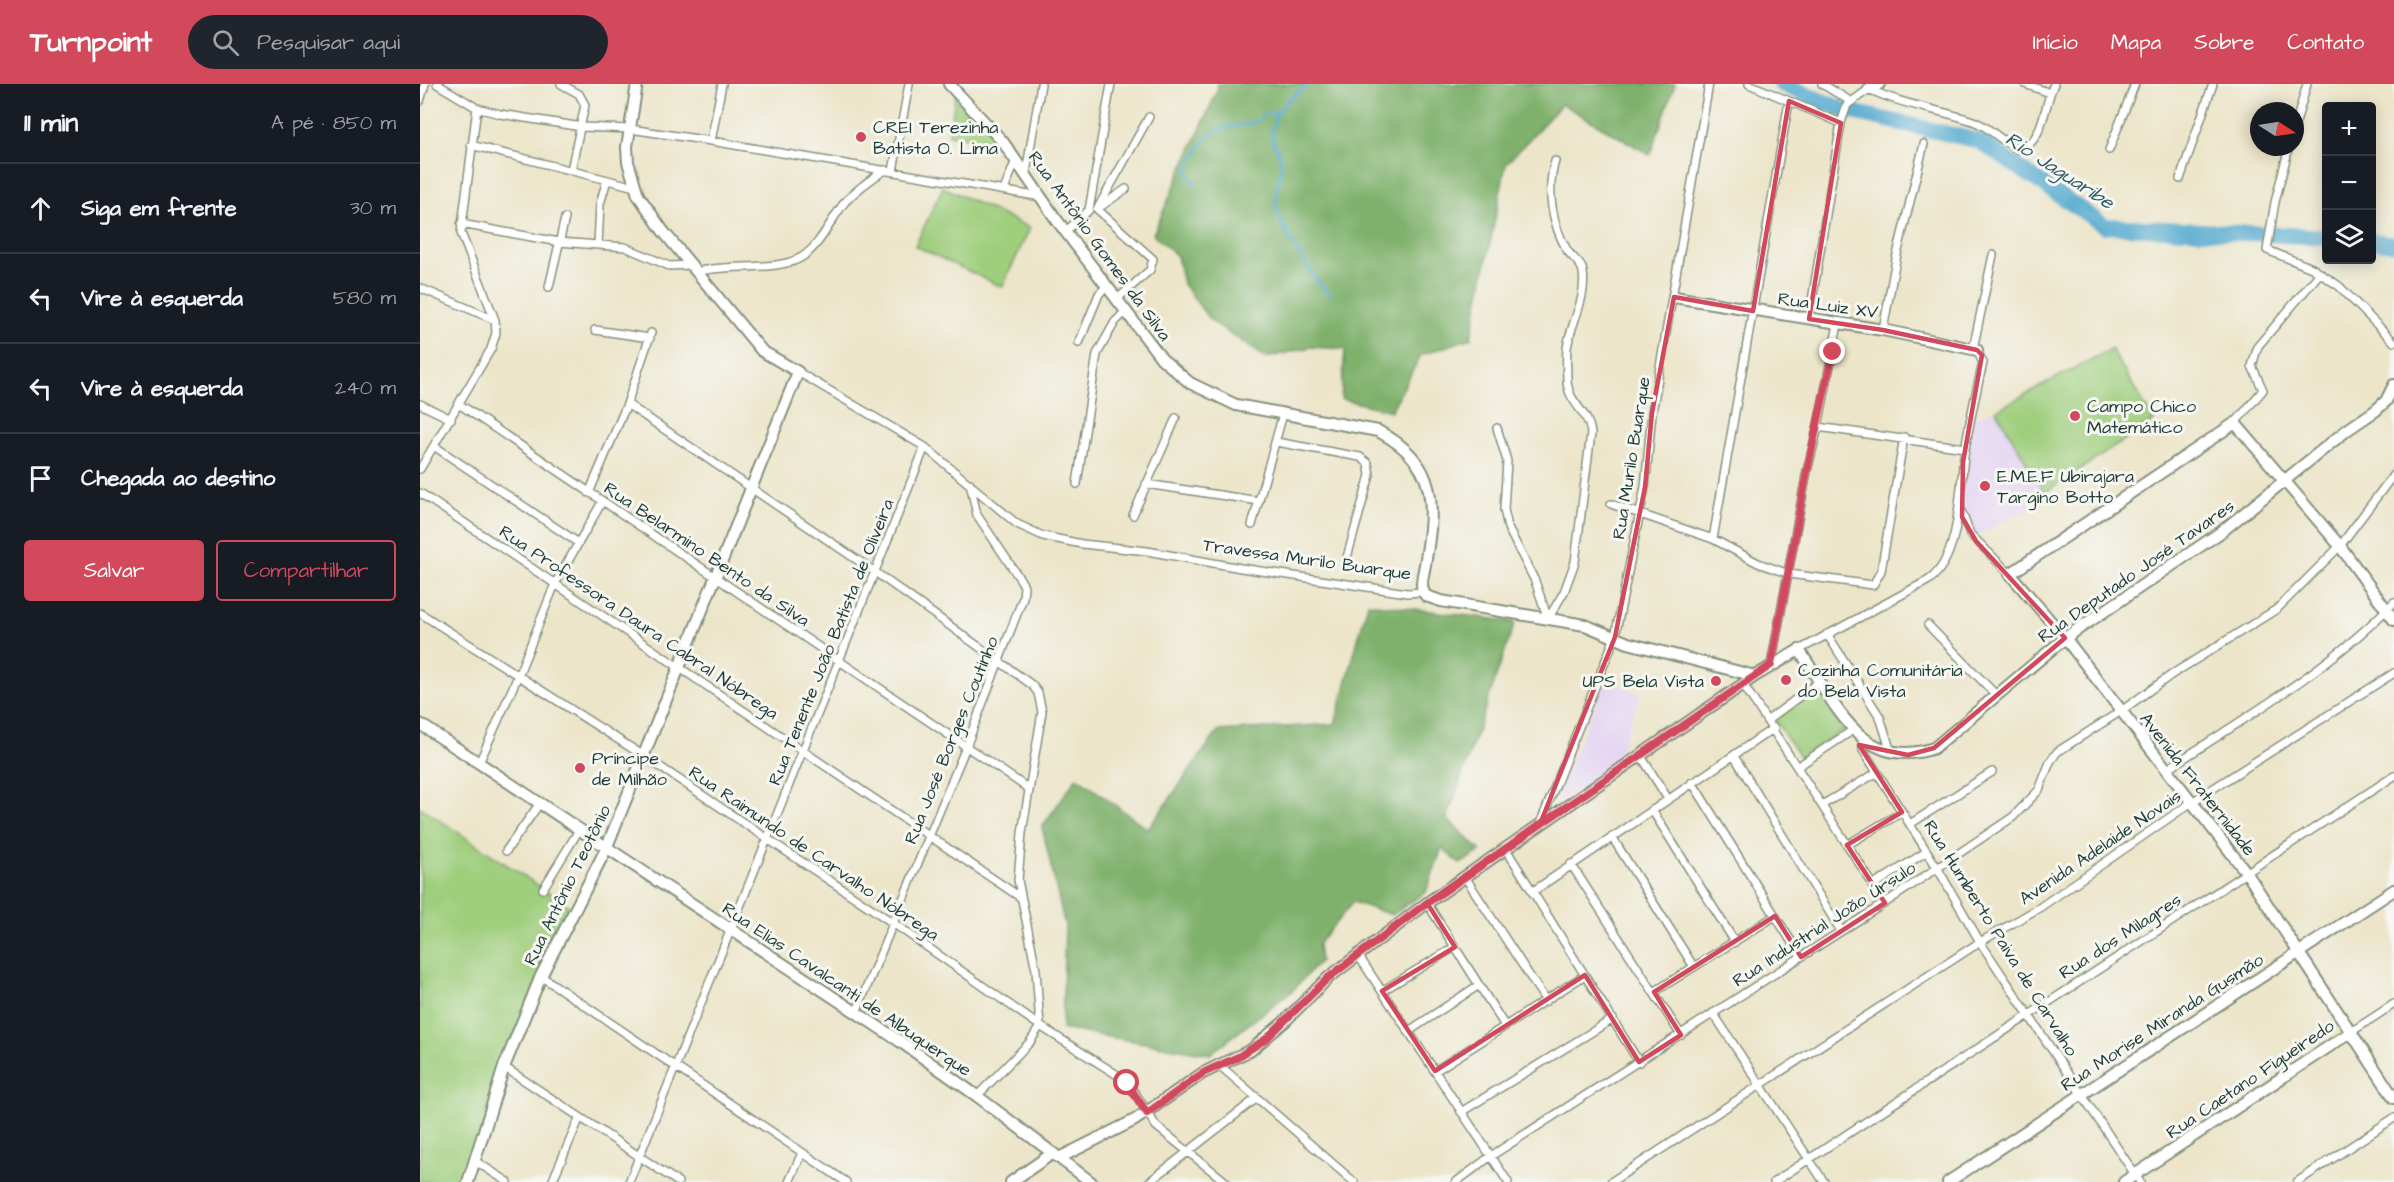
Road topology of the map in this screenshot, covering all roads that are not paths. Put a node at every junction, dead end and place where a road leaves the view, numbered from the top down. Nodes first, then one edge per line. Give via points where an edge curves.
1 (425, 84) edge
2 (437, 84) edge
3 (561, 84) edge
4 (637, 84) edge
5 (722, 84) edge
6 (909, 84) edge
7 (949, 84) edge
8 (1041, 84) edge
9 (1112, 84) edge
10 (1709, 84) edge
11 (1749, 84) edge
12 (1822, 84) edge
13 (2025, 84) edge
14 (2054, 84) edge
15 (2135, 84) edge
16 (2213, 84) edge
17 (2307, 84) edge
18 (1874, 86) edge
19 (2050, 93) junction
20 (420, 101) edge
21 (1789, 101) junction
22 (2302, 102) edge
23 (1848, 103) junction
24 (477, 108) junction
25 (1149, 117) dead end
26 (1842, 120) junction
27 (582, 127) junction
28 (630, 129) junction
29 (711, 141) junction
30 (1924, 144) dead end
31 (471, 145) junction
32 (2109, 150) dead end
33 (2287, 156) edge
34 (1016, 160) junction
35 (1555, 161) dead end
36 (571, 171) junction
37 (889, 171) junction
38 (1026, 173) junction
39 (2180, 179) dead end
40 (607, 180) junction
41 (635, 187) junction
42 (1126, 189) dead end
43 (1004, 190) junction
44 (1041, 197) junction
45 (1097, 209) junction
46 (1089, 210) junction
47 (565, 218) dead end
48 (461, 224) junction
49 (1065, 232) junction
50 (559, 242) junction
51 (598, 245) junction
52 (1993, 255) dead end
53 (693, 268) junction
54 (2320, 273) junction
55 (549, 287) dead end
56 (1106, 287) junction
57 (420, 288) edge
58 (1674, 297) junction
59 (1116, 300) junction
60 (1753, 311) junction
61 (1125, 312) junction
62 (1809, 319) junction
63 (495, 320) junction
64 (1838, 324) junction
65 (595, 330) dead end
66 (1883, 330) junction
67 (2394, 342) edge
68 (1079, 343) dead end
69 (1975, 350) junction
70 (798, 372) junction
71 (2394, 385) edge
72 (420, 404) edge
73 (459, 404) junction
74 (627, 404) junction
75 (1283, 414) junction
76 (1176, 418) dead end
77 (451, 419) junction
78 (2235, 423) junction
79 (1818, 427) junction
80 (1497, 428) dead end
81 (1904, 438) junction
82 (1276, 442) junction
83 (434, 446) junction
84 (925, 447) junction
85 (1965, 448) junction
86 (420, 469) edge
87 (2394, 474) edge
88 (970, 483) junction
89 (2284, 483) junction
90 (1077, 484) dead end
91 (1146, 484) junction
92 (752, 488) junction
93 (420, 493) edge
94 (589, 493) junction
95 (1259, 501) junction
96 (602, 502) junction
97 (1611, 504) dead end
98 (1960, 505) junction
99 (1640, 513) junction
100 (1133, 515) dead end
101 (1252, 525) dead end
102 (1713, 539) junction
103 (577, 542) junction
104 (2340, 546) junction
105 (1346, 561) dead end
106 (875, 572) junction
107 (1789, 574) junction
108 (2010, 574) junction
109 (715, 578) junction
110 (555, 584) junction
111 (1423, 592) junction
112 (2391, 605) edge
113 (420, 613) edge
114 (1548, 619) junction
115 (2394, 620) edge
116 (1928, 625) dead end
117 (1827, 634) junction
118 (1615, 637) junction
119 (2065, 638) junction
120 (1799, 650) junction
121 (839, 661) junction
122 (998, 661) junction
123 (1771, 665) junction
124 (680, 666) junction
125 (2394, 673) edge
126 (518, 676) junction
127 (1755, 676) junction
128 (1821, 681) junction
129 (1743, 684) junction
130 (1997, 696) junction
131 (2121, 711) junction
132 (1768, 720) junction
133 (420, 724) edge
134 (1774, 728) junction
135 (1853, 730) junction
136 (1862, 739) junction
137 (966, 747) junction
138 (803, 750) junction
139 (1891, 752) junction
140 (644, 756) junction
141 (1641, 756) junction
142 (1734, 756) junction
143 (479, 763) junction
144 (1797, 767) junction
145 (2166, 770) junction
146 (1992, 772) dead end
147 (1876, 773) junction
148 (2394, 776) edge
149 (1692, 782) junction
150 (1029, 789) junction
151 (1668, 799) junction
152 (2192, 802) junction
153 (540, 803) junction
154 (1822, 805) junction
155 (1652, 810) junction
156 (1902, 812) junction
157 (1540, 824) junction
158 (1910, 824) junction
159 (579, 830) junction
160 (930, 836) junction
161 (1612, 837) junction
162 (767, 838) junction
163 (1847, 846) junction
164 (606, 849) junction
165 (1506, 849) junction
166 (506, 851) dead end
167 (1926, 852) junction
168 (1572, 864) junction
169 (1938, 869) junction
170 (2246, 872) junction
171 (1465, 877) junction
172 (1872, 886) junction
173 (543, 889) dead end
174 (2394, 890) edge
175 (1532, 892) junction
176 (1020, 897) junction
177 (1427, 903) junction
178 (1886, 903) junction
179 (1775, 916) junction
180 (893, 923) junction
181 (730, 930) junction
182 (1842, 931) junction
183 (1734, 942) junction
184 (1980, 942) junction
185 (1455, 947) junction
186 (2300, 952) junction
187 (1358, 955) junction
188 (1801, 957) junction
189 (1694, 967) junction
190 (1585, 975) junction
191 (541, 976) junction
192 (1479, 985) junction
193 (1382, 991) junction
194 (1654, 992) junction
195 (1546, 1001) junction
196 (2394, 1004) edge
197 (856, 1012) junction
198 (2029, 1012) junction
199 (1713, 1013) junction
200 (1612, 1019) junction
201 (1040, 1026) junction
202 (1505, 1026) junction
203 (1409, 1031) junction
204 (2351, 1032) junction
205 (1681, 1035) junction
206 (1639, 1062) junction
207 (1218, 1064) junction
208 (504, 1067) junction
209 (677, 1067) junction
210 (1435, 1071) junction
211 (1760, 1086) junction
212 (2081, 1095) junction
213 (977, 1096) junction
214 (1257, 1098) junction
215 (2394, 1098) edge
216 (1461, 1112) junction
217 (1147, 1113) junction
218 (580, 1117) junction
219 (2394, 1118) edge
220 (802, 1153) junction
221 (1186, 1153) junction
222 (1056, 1155) junction
223 (640, 1156) junction
224 (1491, 1156) junction
225 (1809, 1159) junction
226 (475, 1161) junction
227 (2137, 1178) edge
228 (468, 1182) edge
229 (508, 1182) edge
230 (552, 1182) edge
231 (629, 1182) edge
232 (678, 1182) edge
233 (789, 1182) edge
234 (846, 1182) edge
235 (1011, 1182) edge
236 (1091, 1182) edge
237 (1149, 1182) edge
238 (1226, 1182) edge
239 (1354, 1182) edge
240 (1456, 1182) edge
241 (1508, 1182) edge
242 (1611, 1182) edge
243 (1774, 1182) edge
244 (1824, 1182) edge
245 (1948, 1182) edge
246 (2124, 1182) edge
247 (2297, 1182) edge

1 - 20 street
2 - 24 street
3 - 27 street via 583,99
4 - 28 street
5 - 29 street
6 - 37 street
7 - 34 street, Rua Antônio Gomes da Silva
8 - 38 street
9 - 46 street
10 - 58 street, Rua Murilo Buarque
11 - 21 street
12 - 23 street
13 - 19 street
14 - 19 street
15 - 32 street
16 - 39 street
17 - 22 street
18 - 19 street via 1890,98 1975,121 2020,150 2037,134
18 - 23 street
21 - 26 street
21 - 60 street
23 - 26 street
24 - 27 street
24 - 31 street
25 - 45 street
26 - 62 street
27 - 28 street
27 - 36 street
28 - 29 street
28 - 41 street via 628,162
29 - 37 street
30 - 66 street
31 - 36 street
31 - 48 street
33 - 54 street via 2266,247
34 - 38 street, Rua Antônio Gomes da Silva
34 - 43 street
35 - 114 street via 1550,187 1552,206 1568,252 1583,269 1585,291 1567,348 1567,384 1577,408 1590,421 1591,433 1575,562
36 - 40 street
37 - 43 street
37 - 53 street via 845,202 802,257 782,264
38 - 44 street, Rua Antônio Gomes da Silva
40 - 41 street
40 - 51 street via 600,204
41 - 53 street
42 - 45 street
43 - 44 street
44 - 49 street, Rua Antônio Gomes da Silva
45 - 46 street
45 - 59 street via 1153,259 1150,270
46 - 49 street
47 - 50 street
48 - 50 street
48 - 63 street via 463,242
49 - 56 street, Rua Antônio Gomes da Silva
50 - 51 street
50 - 55 street
51 - 53 street via 625,247 669,266
52 - 69 street
53 - 70 street via 762,351
54 - 67 street via 2339,285
54 - 78 street via 2258,346 2252,366 2264,390
56 - 59 street, Rua Antônio Gomes da Silva
56 - 68 street via 1099,294
57 - 63 street
58 - 60 street, Rua Luiz XV
58 - 99 street, Rua Murilo Buarque via 1652,413
59 - 61 street, Rua Antônio Gomes da Silva
60 - 62 street, Rua Luiz XV
60 - 102 street
61 - 75 street, Rua Antônio Gomes da Silva via 1162,359 1190,383 1236,405
61 - 90 street via 1097,354
62 - 64 street, Rua Luiz XV
63 - 73 street via 491,350
64 - 66 street, Rua Luiz XV
64 - 79 street
65 - 74 street via 650,336
66 - 69 street, Rua Luiz XV
69 - 85 street via 1983,363
70 - 84 street, Travessa Murilo Buarque
70 - 92 street, Rua Antônio Teotônio
71 - 89 street, Rua Deputado José Tavares via 2375,411
72 - 77 street
73 - 77 street
73 - 94 street, Rua Belarmino Bento da Silva
74 - 92 street
74 - 94 street
75 - 82 street
75 - 111 street, Rua Antônio Gomes da Silva via 1378,431 1399,442 1412,456 1425,474 1430,490 1432,516
76 - 91 street
77 - 83 street
78 - 89 street
78 - 108 street
79 - 81 street
79 - 107 street
80 - 114 street via 1507,461 1504,508 1508,528 1535,581
81 - 85 street
81 - 107 street via 1881,571 1875,583 1869,586
82 - 95 street
82 - 105 street via 1360,457 1368,463 1370,475
83 - 86 street
83 - 103 street
84 - 88 street, Travessa Murilo Buarque
84 - 106 street, Rua Tenente João Batista de Oliveira
85 - 98 street
87 - 104 street, Rua Industrial João Úrsulo
88 - 111 street, Travessa Murilo Buarque via 1017,524 1043,536
88 - 122 street, Rua José Borges Coutinho via 977,515 1024,586
89 - 104 street
89 - 119 street, Rua Deputado José Tavares via 2157,578
91 - 95 street
91 - 100 street
92 - 106 street
92 - 109 street, Rua Antônio Teotônio
93 - 110 street, Rua Professora Daura Cabral Nóbrega
94 - 96 street, Rua Belarmino Bento da Silva
95 - 101 street
96 - 103 street
96 - 109 street, Rua Belarmino Bento da Silva
97 - 99 street
98 - 108 street, Avenida Fraternidade via 1970,534
98 - 117 street via 1946,557 1934,576
99 - 102 street
99 - 118 street, Rua Murilo Buarque
102 - 107 street
103 - 110 street
104 - 112 street
104 - 131 street, Rua Industrial João Úrsulo via 2277,609
106 - 121 street, Rua Tenente João Batista de Oliveira
106 - 122 street
107 - 123 street
108 - 119 street, Avenida Fraternidade
109 - 121 street, Rua Belarmino Bento da Silva
109 - 124 street, Rua Antônio Teotônio
110 - 124 street, Rua Professora Daura Cabral Nóbrega
110 - 126 street
111 - 114 street, Travessa Murilo Buarque via 1441,601
112 - 115 street
112 - 145 street via 2327,661
113 - 126 street, Rua Raimundo de Carvalho Nóbrega
114 - 118 street, Travessa Murilo Buarque via 1585,625
116 - 130 street
117 - 120 street
117 - 139 street via 1880,717
118 - 127 street, Travessa Murilo Buarque
118 - 157 street, Rua Murilo Buarque
119 - 130 street, Rua Deputado José Tavares
119 - 131 street, Avenida Fraternidade
120 - 123 street
120 - 128 street
121 - 137 street, Rua Belarmino Bento da Silva
121 - 138 street, Rua Tenente João Batista de Oliveira
122 - 137 street, Rua José Borges Coutinho
122 - 150 street via 1032,685 1041,703 1040,735
123 - 127 street
124 - 138 street, Rua Professora Daura Cabral Nóbrega
124 - 140 street, Rua Antônio Teotônio
125 - 152 street, Avenida Adelaide Novais
126 - 140 street, Rua Raimundo de Carvalho Nóbrega
126 - 143 street
127 - 129 street
128 - 132 street
128 - 135 street
129 - 132 street
129 - 141 street
130 - 139 street, Rua Deputado José Tavares via 1934,748 1908,754
131 - 145 street, Avenida Fraternidade
131 - 169 street, Rua Industrial João Úrsulo via 2057,752 2039,790 2024,807
132 - 134 street
133 - 143 street, Rua Elias Cavalcanti de Albuquerque
134 - 142 street
134 - 144 street
135 - 136 street, Rua Deputado José Tavares
135 - 144 street
136 - 139 street, Rua Deputado José Tavares
136 - 147 street, Rua Humberto Paiva de Carvalho via 1863,750
137 - 150 street, Rua Belarmino Bento da Silva
137 - 160 street, Rua José Borges Coutinho
138 - 160 street, Rua Professora Daura Cabral Nóbrega
138 - 162 street, Rua Tenente João Batista de Oliveira
140 - 162 street, Rua Raimundo de Carvalho Nóbrega
140 - 164 street, Rua Antônio Teotônio
141 - 151 street
141 - 157 street
142 - 149 street
142 - 182 street
143 - 153 street, Rua Elias Cavalcanti de Albuquerque
144 - 154 street
145 - 152 street, Avenida Fraternidade
146 - 158 street
147 - 154 street
147 - 156 street, Rua Humberto Paiva de Carvalho
148 - 170 street, Rua dos Milagres
149 - 151 street
149 - 179 street
150 - 176 street via 1020,855
151 - 155 street
152 - 170 street, Avenida Fraternidade
152 - 184 street, Avenida Adelaide Novais via 2039,908
153 - 159 street, Rua Elias Cavalcanti de Albuquerque
153 - 166 street
154 - 163 street
155 - 161 street
155 - 183 street
156 - 158 street, Rua Humberto Paiva de Carvalho
156 - 163 street
157 - 165 street
158 - 167 street, Rua Humberto Paiva de Carvalho
159 - 164 street, Rua Elias Cavalcanti de Albuquerque
159 - 173 street
160 - 176 street, Rua Professora Daura Cabral Nóbrega
160 - 180 street, Rua José Borges Coutinho
161 - 168 street
161 - 189 street
162 - 180 street, Rua Raimundo de Carvalho Nóbrega
162 - 181 street, Rua Tenente João Batista de Oliveira
163 - 172 street
164 - 181 street, Rua Elias Cavalcanti de Albuquerque
164 - 191 street, Rua Antônio Teotônio
165 - 171 street
165 - 175 street
167 - 169 street, Rua Humberto Paiva de Carvalho
167 - 172 street
168 - 175 street
168 - 194 street
169 - 178 street, Rua Industrial João Úrsulo
169 - 184 street, Rua Humberto Paiva de Carvalho
170 - 186 street, Avenida Fraternidade
170 - 198 street, Rua dos Milagres
171 - 177 street
171 - 195 street
172 - 178 street
174 - 186 street, Rua Morise Miranda Gusmão
175 - 190 street
176 - 201 street via 1036,970
177 - 185 street
177 - 187 street
178 - 182 street, Rua Industrial João Úrsulo
179 - 183 street
179 - 188 street
180 - 197 street, Rua José Borges Coutinho
180 - 201 street, Rua Raimundo de Carvalho Nóbrega
181 - 197 street, Rua Elias Cavalcanti de Albuquerque
181 - 209 street, Rua Tenente João Batista de Oliveira
182 - 188 street, Rua Industrial João Úrsulo
183 - 189 street
184 - 198 street, Rua Humberto Paiva de Carvalho
184 - 211 street, Avenida Adelaide Novais
185 - 192 street
185 - 193 street
186 - 204 street, Avenida Fraternidade
186 - 212 street, Rua Morise Miranda Gusmão
187 - 193 street
187 - 207 street via 1328,978 1266,1039 1238,1057
188 - 199 street, Rua Industrial João Úrsulo
189 - 194 street
190 - 195 street
190 - 200 street
191 - 208 street, Rua Antônio Teotônio
191 - 209 street
192 - 202 street
192 - 203 street
193 - 203 street
194 - 205 street
195 - 202 street
196 - 204 street, Rua Caetano Figueiredo
197 - 213 street, Rua Elias Cavalcanti de Albuquerque
198 - 212 street, Rua Humberto Paiva de Carvalho
198 - 225 street, Rua dos Milagres
199 - 205 street, Rua Industrial João Úrsulo
199 - 211 street
200 - 206 street
200 - 216 street
201 - 213 street via 1030,1042
201 - 217 street, Rua Raimundo de Carvalho Nóbrega via 1119,1076
202 - 210 street
203 - 210 street
204 - 215 street, Avenida Fraternidade
204 - 227 street, Rua Caetano Figueiredo
205 - 206 street, Rua Industrial João Úrsulo
206 - 224 street, Rua Industrial João Úrsulo
207 - 214 street
207 - 217 street
208 - 218 street
208 - 226 street, Rua Antônio Teotônio
209 - 220 street
209 - 223 street, Rua Tenente João Batista de Oliveira
210 - 216 street
211 - 225 street
211 - 242 street, Avenida Adelaide Novais
212 - 227 street, Rua Humberto Paiva de Carvalho
212 - 245 street, Rua Morise Miranda Gusmão
213 - 222 street, Rua Elias Cavalcanti de Albuquerque
214 - 221 street
214 - 239 street
216 - 224 street
217 - 221 street, Rua Raimundo de Carvalho Nóbrega
217 - 222 street
218 - 223 street
218 - 230 street
219 - 247 street
220 - 233 street
220 - 234 street
221 - 237 street
221 - 238 street, Rua Raimundo de Carvalho Nóbrega
222 - 235 street
222 - 236 street, Rua Elias Cavalcanti de Albuquerque
223 - 231 street, Rua Tenente João Batista de Oliveira
223 - 232 street
224 - 240 street, Rua Industrial João Úrsulo
224 - 241 street
225 - 243 street, Rua dos Milagres
225 - 244 street
226 - 228 street, Rua Antônio Teotônio
226 - 229 street
227 - 246 street, Rua Caetano Figueiredo

